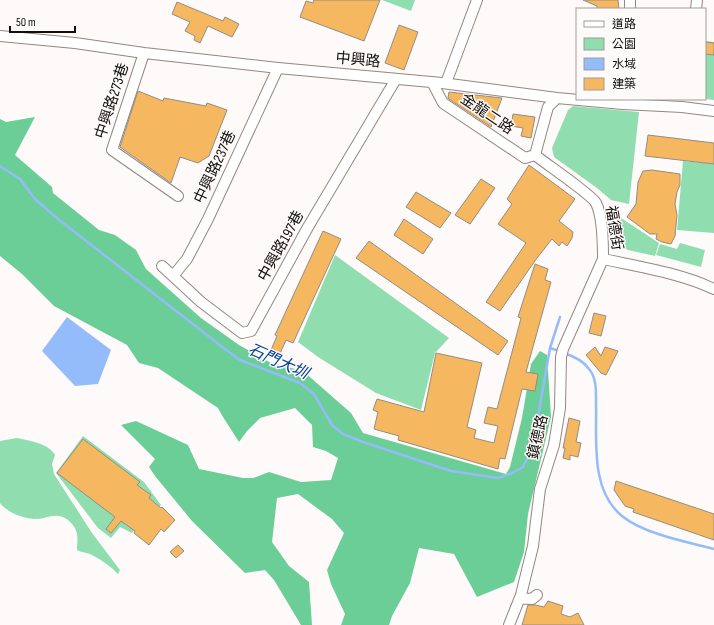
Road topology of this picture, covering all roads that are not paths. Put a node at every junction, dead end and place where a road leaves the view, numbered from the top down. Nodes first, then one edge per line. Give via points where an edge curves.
1 (478, 0) edge
2 (0, 36) edge
3 (144, 53) junction
4 (278, 68) junction
5 (396, 79) junction
6 (432, 82) junction
7 (446, 83) junction
8 (557, 98) junction
9 (576, 99) edge
10 (590, 100) edge
11 (623, 102) edge
12 (682, 103) edge
13 (714, 111) edge
14 (535, 155) junction
15 (178, 196) dead end
16 (603, 259) junction
17 (162, 266) dead end
18 (173, 276) junction
19 (714, 289) edge
20 (537, 595) dead end
21 (520, 598) junction
22 (510, 625) edge

1 - 7 street, 金龍二路
2 - 3 street, 中興路
3 - 4 street, 中興路
3 - 15 street, 中興路273巷 via 112,150
4 - 5 street, 中興路
4 - 18 street, 中興路237巷 via 208,219 187,259
5 - 6 street, 中興路
5 - 18 street, 中興路197巷 via 308,227 251,331 242,333 201,302
6 - 7 street, 中興路
6 - 14 street, 金龍二路 via 444,103 525,158
7 - 8 street, 中興路
8 - 9 street, 中興路
8 - 14 street via 548,107
10 - 11 street, 中興路
11 - 12 street, 中興路
12 - 13 street, 中興路
14 - 16 street, 福德街 via 596,203
16 - 19 street, 福德街 via 671,274
16 - 21 street, 鎮德路 via 562,353 560,408 554,445 540,489 533,546
17 - 18 street, 中興路197巷
20 - 21 street via 532,599
21 - 22 street, 鎮德路

